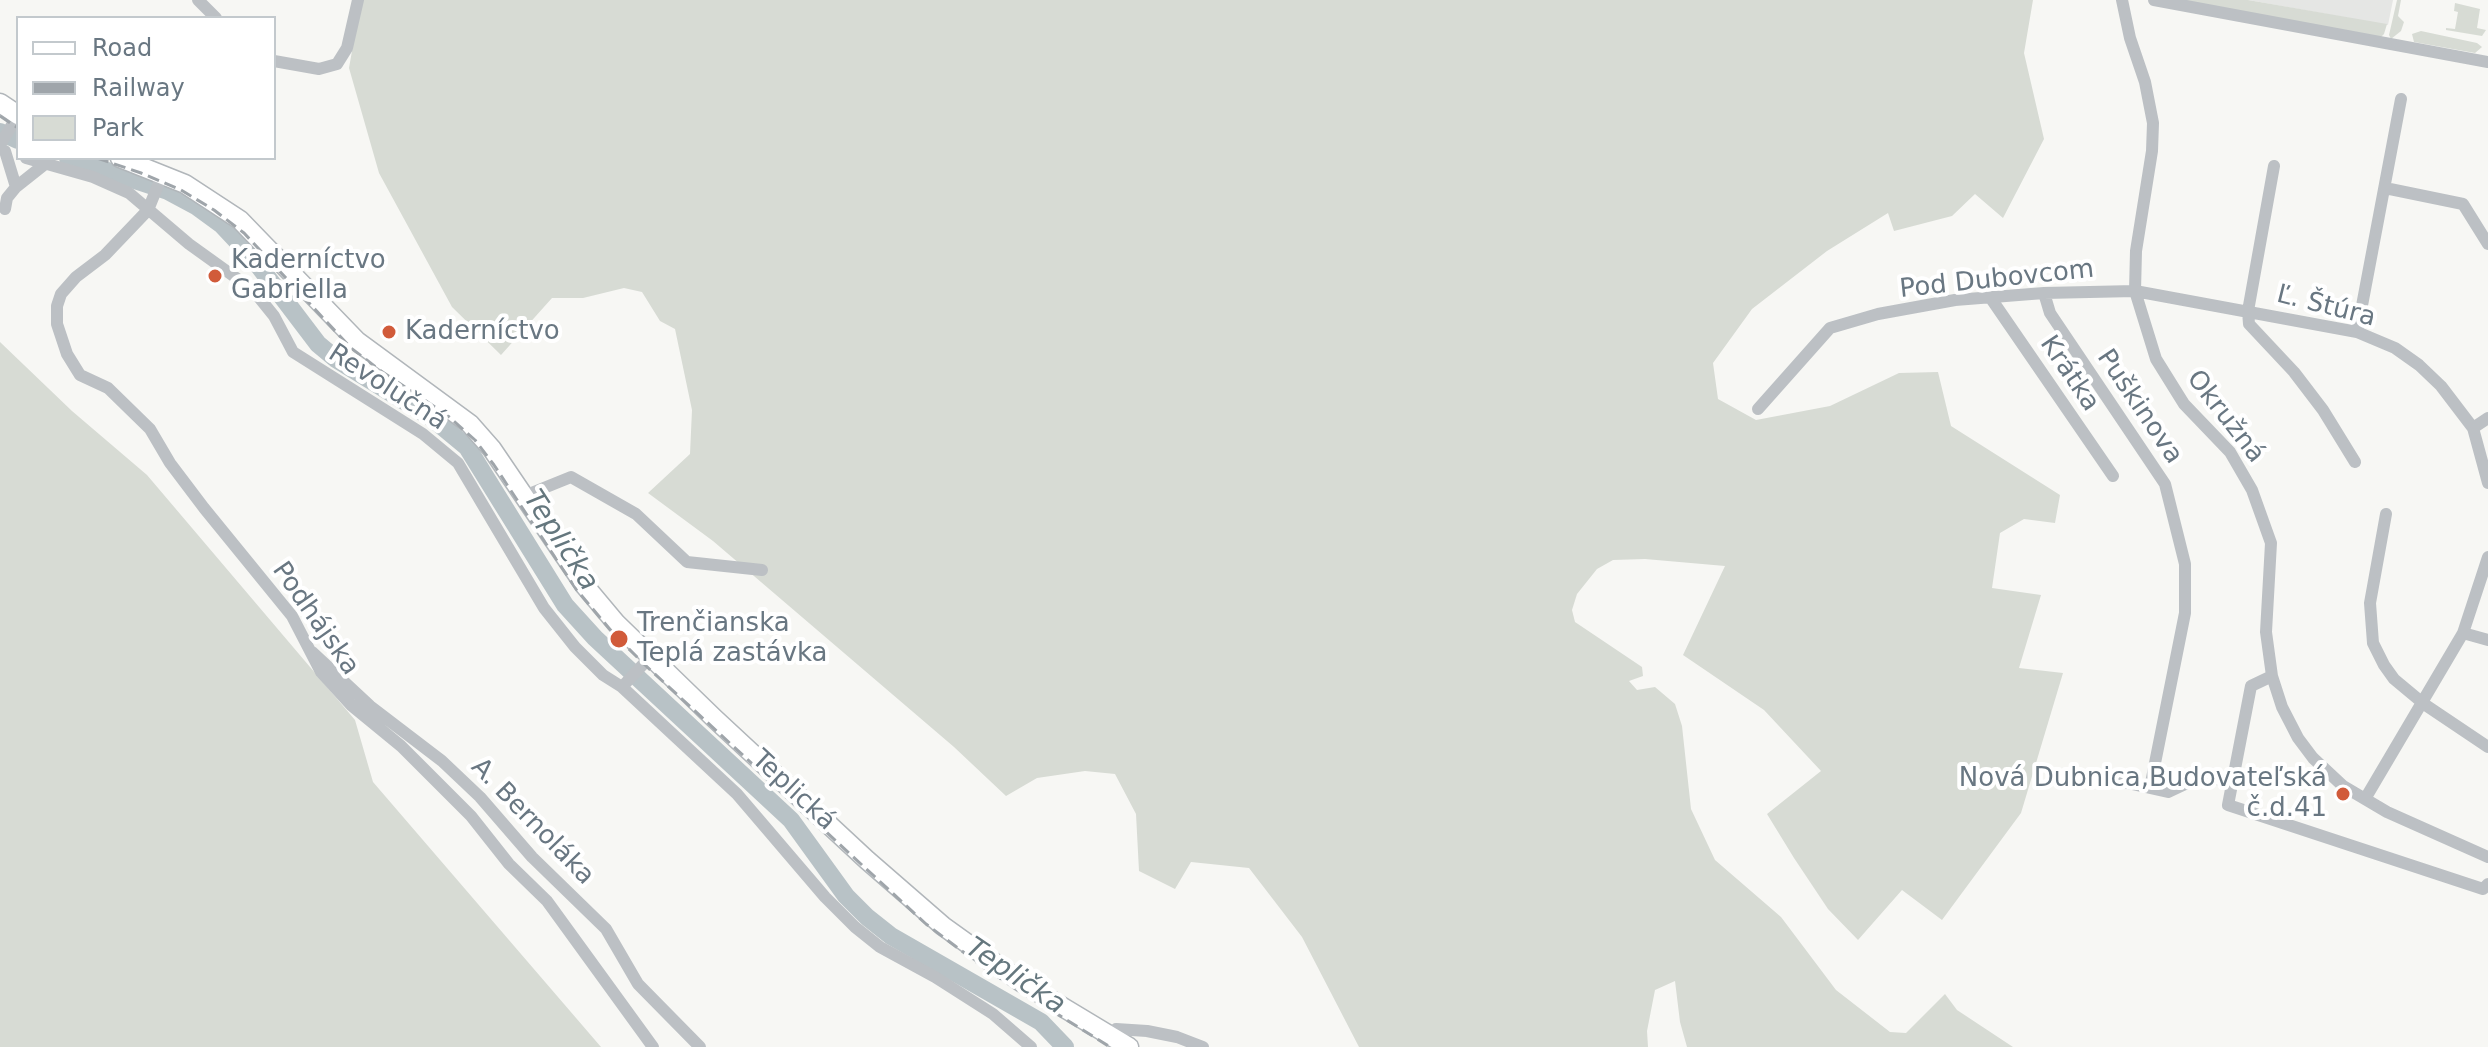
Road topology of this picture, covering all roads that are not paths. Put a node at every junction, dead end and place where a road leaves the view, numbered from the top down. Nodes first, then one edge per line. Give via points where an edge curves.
1 (198, 0) edge
2 (358, 0) edge
3 (2122, 0) edge
4 (2154, 0) edge
5 (214, 16) edge
6 (276, 61) edge
7 (2488, 62) edge
8 (2401, 99) dead end
9 (0, 103) edge
10 (8, 135) edge
11 (32, 160) edge
12 (124, 160) edge
13 (45, 164) junction
14 (2274, 166) dead end
15 (160, 178) junction
16 (16, 187) junction
17 (2385, 188) junction
18 (5, 209) dead end
19 (148, 210) junction
20 (2488, 244) edge
21 (2135, 291) junction
22 (2044, 293) junction
23 (1990, 297) junction
24 (2248, 311) junction
25 (2357, 332) junction
26 (1758, 409) dead end
27 (2488, 418) edge
28 (2473, 428) junction
29 (2355, 462) dead end
30 (2113, 476) dead end
31 (2488, 483) edge
32 (524, 496) junction
33 (2386, 514) dead end
34 (2488, 557) edge
35 (762, 570) dead end
36 (2463, 633) junction
37 (2488, 640) edge
38 (308, 650) junction
39 (646, 662) junction
40 (2272, 676) junction
41 (624, 685) junction
42 (2424, 704) junction
43 (2488, 747) edge
44 (2123, 782) dead end
45 (2232, 782) junction
46 (2150, 788) junction
47 (2365, 799) junction
48 (2488, 857) edge
49 (2488, 884) edge
50 (1109, 1035) junction
51 (653, 1047) edge
52 (700, 1047) edge
53 (1031, 1047) edge
54 (1129, 1047) edge
55 (1203, 1047) edge

1 - 5 street
2 - 6 street via 347,48 337,64 319,69
3 - 21 street, Okružná via 2153,123
4 - 7 street
8 - 17 street
9 - 10 main road
10 - 16 street
11 - 13 street, Revolučná
12 - 15 main road, Teplická
13 - 16 street
13 - 19 street, Revolučná via 129,193
14 - 24 street
15 - 19 street
15 - 32 main road, Teplická via 206,196 240,220 357,341 463,417
16 - 18 street
17 - 20 street via 2463,204
17 - 25 street
19 - 38 street, Podhájska via 61,294 61,338 80,375 108,388 150,429 178,474 292,616
19 - 41 street, Revolučná via 253,290 293,352 423,434 458,463 544,608 603,675
21 - 22 street, Pod Dubovcom
21 - 24 street, Ľ. Štúra
21 - 40 street, Okružná via 2156,359 2184,404 2230,452 2262,517 2271,543 2266,632
22 - 23 street, Pod Dubovcom
22 - 46 street, Puškinova via 2050,313 2165,484 2185,564 2185,613
23 - 26 street, Pod Dubovcom via 1878,314 1830,328
23 - 30 street, Krátka
24 - 25 street, Ľ. Štúra
24 - 29 street via 2249,324 2301,381
25 - 28 street, Ľ. Štúra via 2419,365
27 - 28 street
28 - 31 street, Ľ. Štúra
32 - 35 street via 571,477 636,514 687,562
32 - 39 main road, Teplická via 585,586
33 - 42 street via 2370,603 2373,643 2394,679
34 - 36 street
36 - 37 street
36 - 42 street
38 - 51 street, Podhájska via 351,705 401,746 547,901
38 - 52 street, A. Bernoláka via 480,797 606,929 638,984
39 - 41 street
39 - 50 main road, Teplická via 943,926
40 - 45 street via 2251,686
40 - 47 street, Okružná via 2282,707 2313,758
41 - 53 street, Revolučná via 737,794 855,927 993,1014
42 - 43 street
42 - 47 street
44 - 46 street
45 - 46 street via 2202,776 2168,792
45 - 49 street via 2228,805 2483,889
47 - 48 street, Okružná
50 - 54 main road, Teplická
50 - 55 street via 1116,1029 1147,1031

